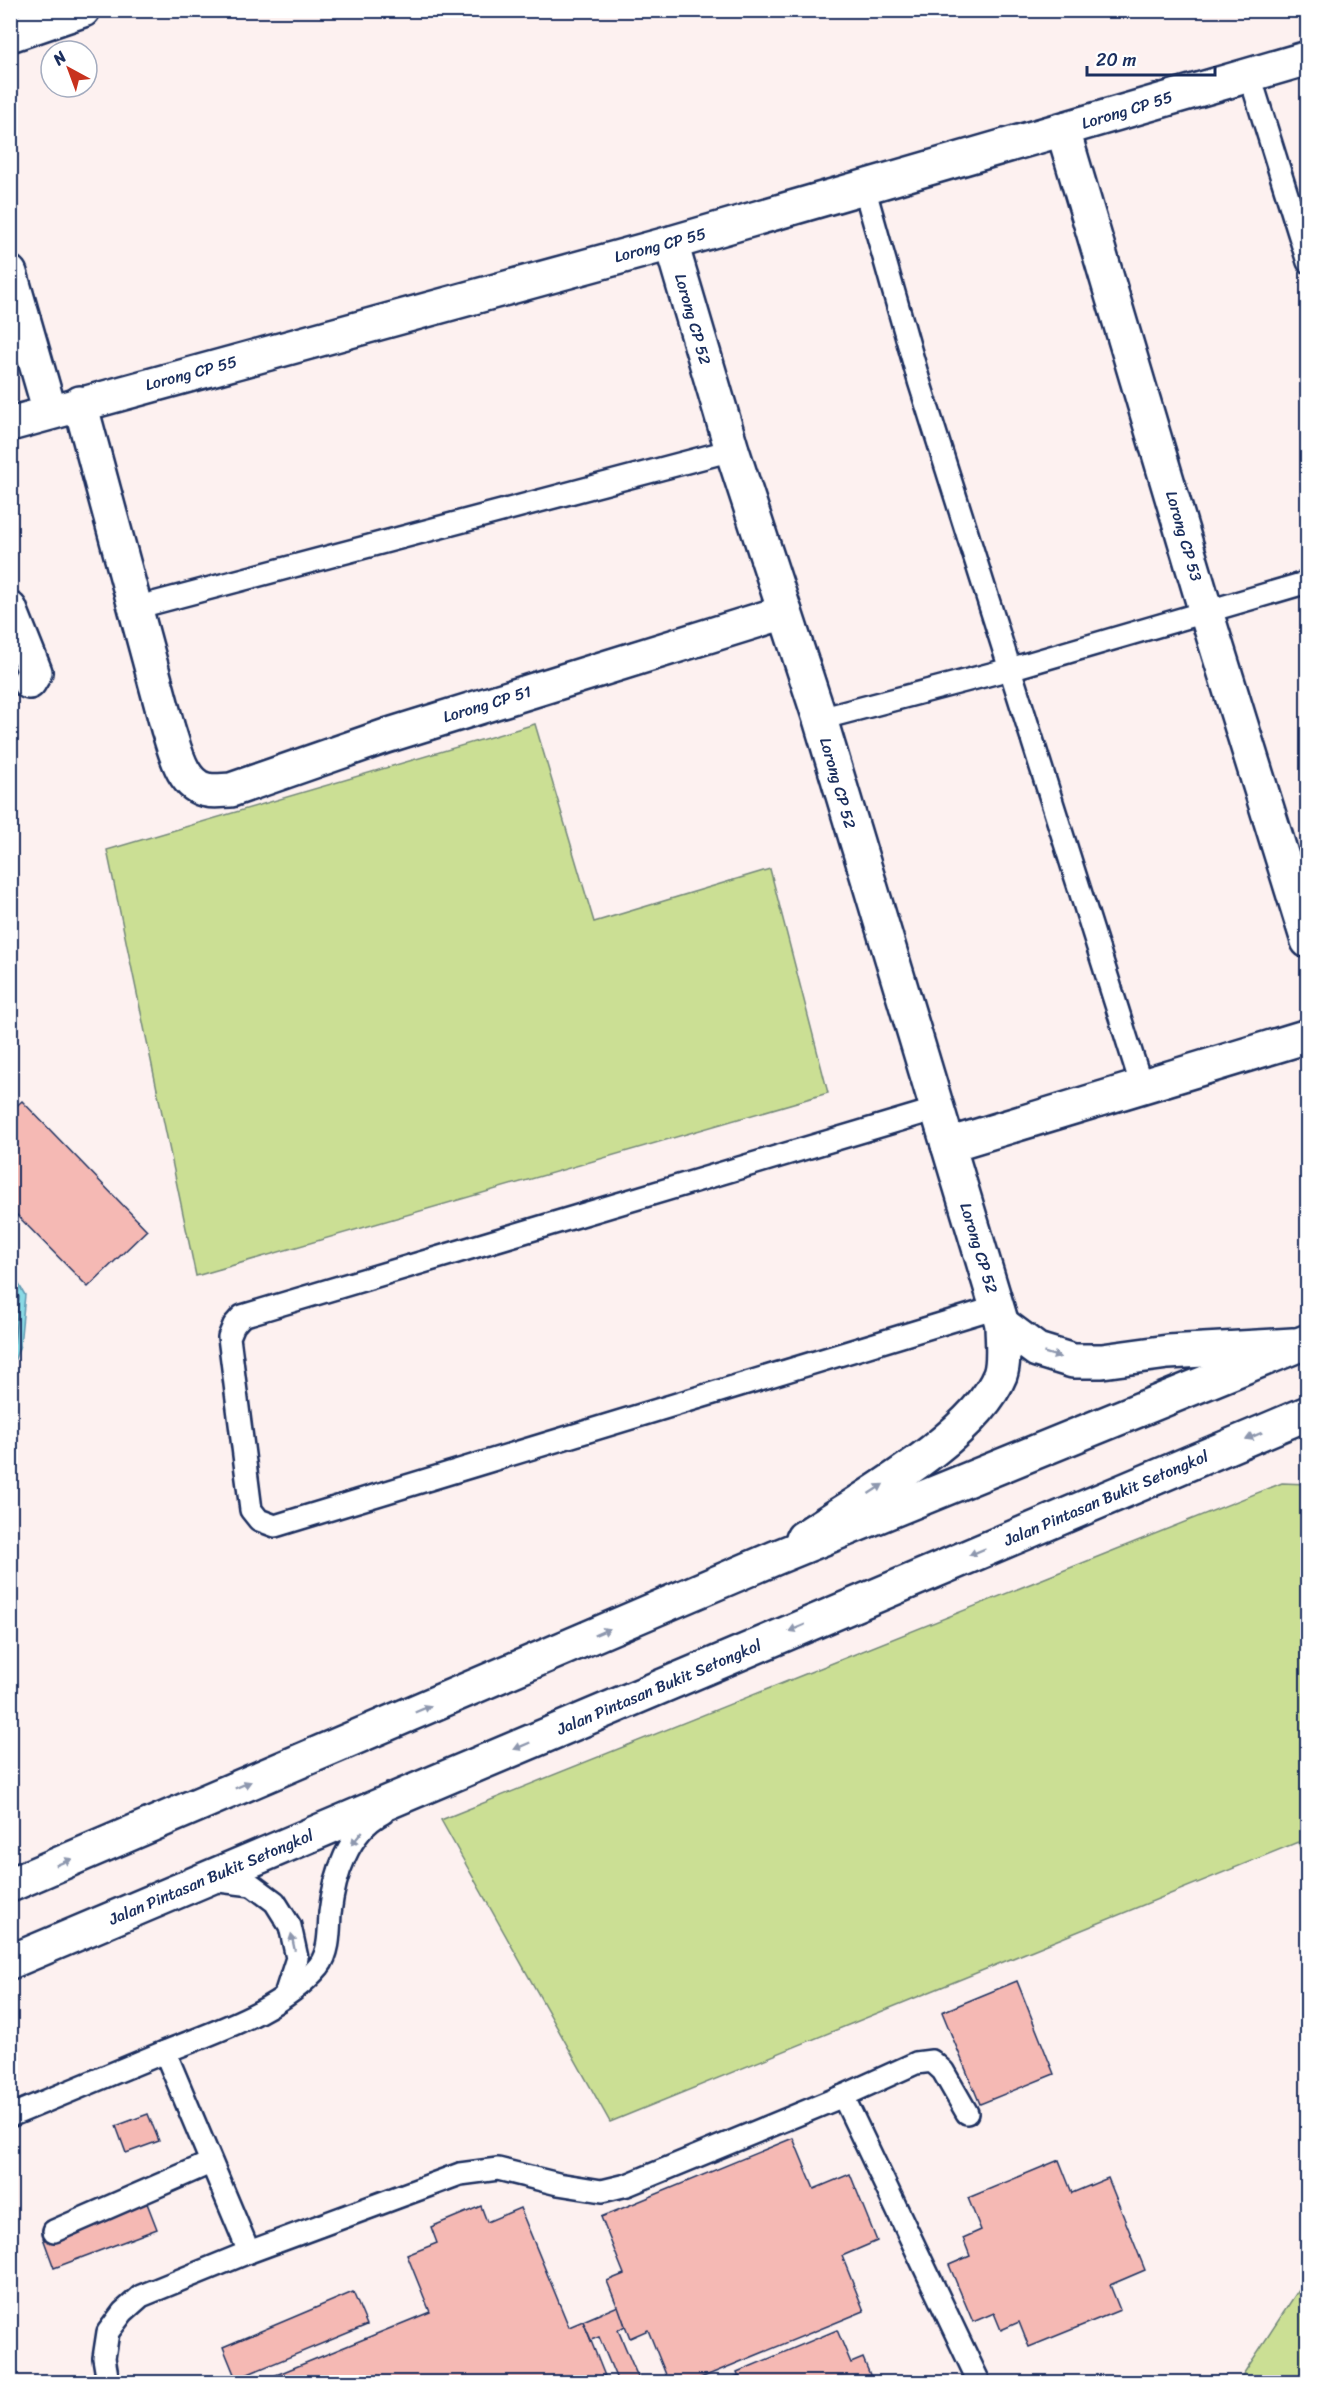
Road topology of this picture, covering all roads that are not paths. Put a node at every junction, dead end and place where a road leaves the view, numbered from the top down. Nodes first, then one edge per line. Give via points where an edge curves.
1 (83, 10) edge
2 (10, 34) edge
3 (1308, 58) edge
4 (1249, 73) junction
5 (1064, 130) junction
6 (864, 187) junction
7 (671, 243) junction
8 (1308, 262) edge
9 (10, 273) edge
10 (65, 407) junction
11 (10, 424) edge
12 (732, 450) junction
13 (1308, 582) edge
14 (10, 609) edge
15 (135, 609) junction
16 (785, 612) junction
17 (1206, 612) junction
18 (1010, 669) junction
19 (20, 688) edge
20 (820, 719) junction
21 (1308, 940) edge
22 (1308, 1036) edge
23 (1142, 1087) junction
24 (937, 1109) junction
25 (948, 1145) junction
26 (1000, 1315) junction
27 (1303, 1343) edge
28 (1308, 1413) edge
29 (775, 1558) junction
30 (458, 1773) junction
31 (204, 1880) junction
32 (10, 1885) edge
33 (10, 1962) edge
34 (284, 1998) junction
35 (165, 2052) junction
36 (843, 2096) junction
37 (967, 2113) dead end
38 (10, 2116) edge
39 (210, 2163) junction
40 (54, 2231) dead end
41 (249, 2252) junction
42 (108, 2382) edge
43 (979, 2382) edge

1 - 2 street
3 - 4 street, Lorong CP 55
4 - 5 street, Lorong CP 55
4 - 8 lane
5 - 6 street, Lorong CP 55
5 - 17 street, Lorong CP 53
6 - 7 street, Lorong CP 55
6 - 18 lane via 919,381
7 - 10 street, Lorong CP 55
7 - 12 street, Lorong CP 52
9 - 10 street
10 - 11 street, Lorong CP 55
10 - 15 street
12 - 15 lane
12 - 16 street, Lorong CP 52
13 - 17 lane
14 - 19 street via 35,672
15 - 16 street, Lorong CP 51 via 178,760 190,781 206,790 231,790 386,736
16 - 20 street, Lorong CP 52
17 - 18 lane
17 - 21 street, Lorong CP 53
18 - 20 lane
18 - 23 lane
20 - 24 street, Lorong CP 52
22 - 23 street
23 - 25 street
24 - 25 street, Lorong CP 52
24 - 26 lane via 242,1316 229,1337 251,1509 259,1520 275,1526
25 - 26 street, Lorong CP 52
26 -> 27 street via 1037,1350 1073,1360 1102,1361 1168,1352
29 -> 26 street, Lorong CP 52 via 919,1462 983,1403 1001,1373
27 - 29 street
28 -> 30 street, Jalan Pintasan Bukit Setongkol
32 -> 29 street
30 - 31 street, Jalan Pintasan Bukit Setongkol
30 -> 34 lane via 374,1817 349,1848 336,1875 329,1939 320,1964
31 - 33 street, Jalan Pintasan Bukit Setongkol
34 -> 31 lane via 297,1958 290,1926 275,1902 252,1885
34 - 35 lane
35 - 38 lane
35 - 39 lane
36 - 37 lane via 916,2063 932,2061 943,2071
36 - 41 lane via 627,2185 602,2191 498,2169 460,2174
36 - 43 lane
39 - 40 lane
39 - 41 lane
41 - 42 lane via 141,2296 123,2312 108,2332 104,2358

